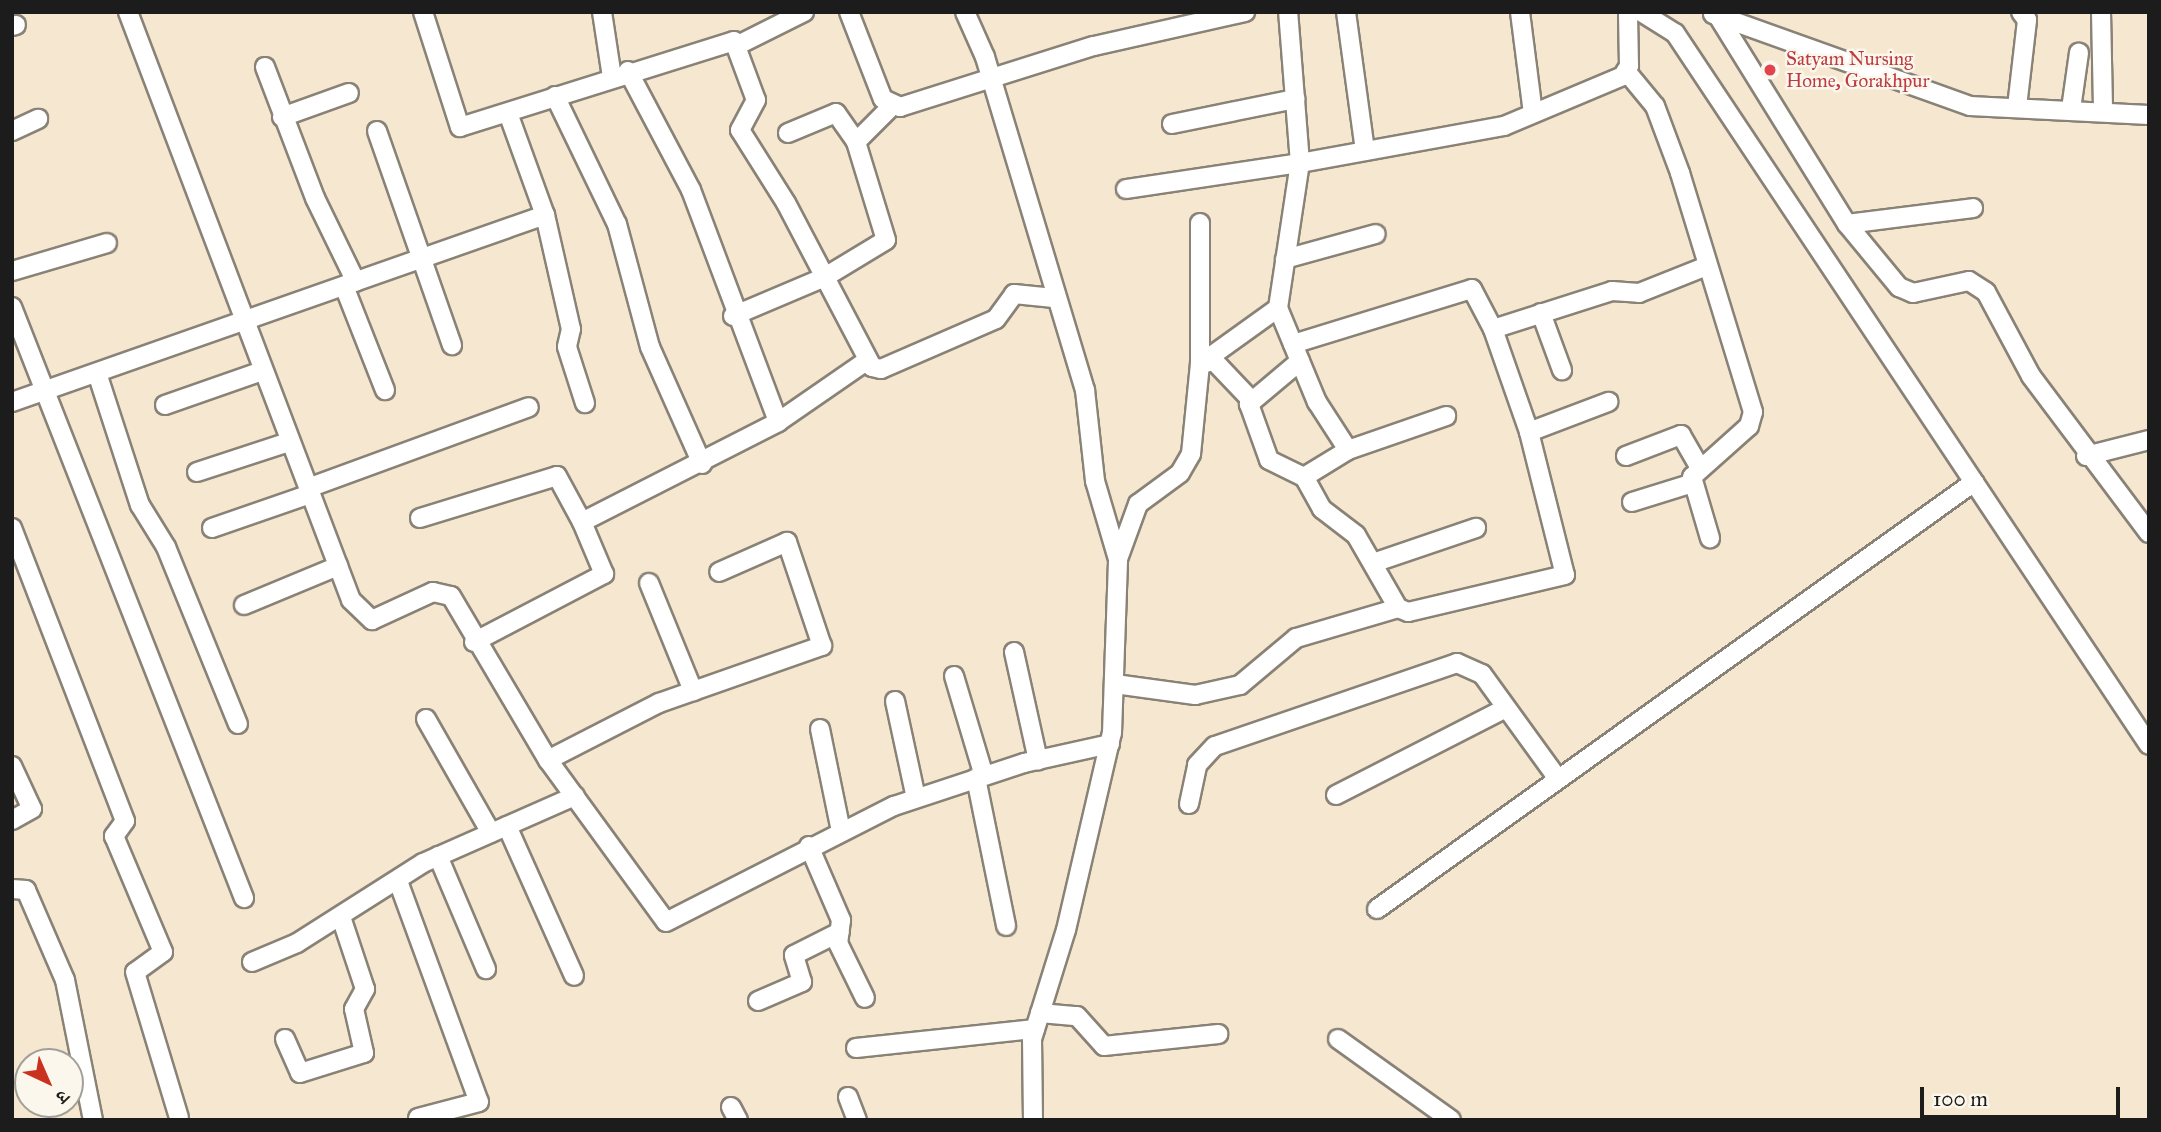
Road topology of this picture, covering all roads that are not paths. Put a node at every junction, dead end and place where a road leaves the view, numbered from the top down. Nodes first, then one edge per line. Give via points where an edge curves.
1 (128, 12) edge
2 (423, 12) edge
3 (602, 12) edge
4 (804, 12) edge
5 (849, 12) edge
6 (965, 12) edge
7 (1245, 12) edge
8 (1288, 12) edge
9 (1346, 12) edge
10 (1520, 12) edge
11 (1628, 12) edge
12 (1641, 12) edge
13 (2021, 12) edge
14 (2101, 12) edge
15 (1714, 14) edge
16 (738, 45) junction
17 (2079, 53) dead end
18 (265, 67) dead end
19 (1626, 71) junction
20 (620, 74) junction
21 (992, 81) junction
22 (349, 93) dead end
23 (555, 96) junction
24 (1295, 99) junction
25 (892, 106) junction
26 (2017, 107) junction
27 (2071, 109) junction
28 (2103, 111) junction
29 (508, 113) junction
30 (1533, 113) junction
31 (2149, 115) edge
32 (282, 117) junction
33 (38, 119) dead end
34 (1171, 124) dead end
35 (12, 131) edge
36 (377, 131) dead end
37 (788, 133) dead end
38 (856, 142) junction
39 (1365, 151) junction
40 (1300, 163) junction
41 (1126, 189) dead end
42 (1973, 208) dead end
43 (545, 215) junction
44 (1200, 223) dead end
45 (1847, 224) junction
46 (1376, 233) dead end
47 (107, 243) dead end
48 (424, 257) junction
49 (1285, 259) junction
50 (1707, 266) junction
51 (12, 271) edge
52 (825, 277) junction
53 (350, 284) junction
54 (1054, 298) junction
55 (12, 307) edge
56 (1278, 308) junction
57 (1541, 313) junction
58 (733, 316) junction
59 (242, 322) junction
60 (1493, 329) junction
61 (452, 345) dead end
62 (1296, 352) junction
63 (865, 362) junction
64 (1200, 364) junction
65 (1562, 370) dead end
66 (262, 371) junction
67 (97, 373) junction
68 (385, 390) dead end
69 (48, 393) junction
70 (1251, 400) junction
71 (12, 402) edge
72 (1608, 402) dead end
73 (585, 403) dead end
74 (165, 405) dead end
75 (529, 407) dead end
76 (1446, 416) dead end
77 (778, 422) junction
78 (1529, 432) junction
79 (2149, 440) edge
80 (289, 442) junction
81 (1348, 450) junction
82 (1626, 456) dead end
83 (2086, 456) junction
84 (702, 464) junction
85 (1699, 466) junction
86 (197, 472) dead end
87 (1304, 477) junction
88 (1974, 482) junction
89 (1693, 483) junction
90 (309, 491) junction
91 (1632, 502) dead end
92 (420, 518) dead end
93 (582, 522) junction
94 (12, 528) edge
95 (212, 528) dead end
96 (1476, 528) dead end
97 (2147, 536) edge
98 (1710, 538) dead end
99 (1118, 559) junction
100 (1373, 563) junction
101 (338, 566) junction
102 (719, 572) dead end
103 (649, 583) dead end
104 (244, 606) dead end
105 (1398, 608) junction
106 (474, 642) junction
107 (1014, 652) dead end
108 (954, 676) dead end
109 (1115, 684) junction
110 (693, 691) junction
111 (895, 701) dead end
112 (1506, 708) junction
113 (426, 719) dead end
114 (238, 723) dead end
115 (820, 729) dead end
116 (1110, 744) junction
117 (2149, 745) edge
118 (548, 760) junction
119 (1038, 760) junction
120 (12, 766) edge
121 (980, 777) junction
122 (1558, 779) junction
123 (1336, 795) dead end
124 (575, 796) junction
125 (916, 798) junction
126 (1189, 804) dead end
127 (12, 821) edge
128 (499, 830) junction
129 (841, 831) junction
130 (810, 846) junction
131 (438, 856) junction
132 (398, 881) junction
133 (12, 889) edge
134 (244, 898) dead end
135 (1377, 909) dead end
136 (341, 917) junction
137 (1006, 926) dead end
138 (840, 932) junction
139 (252, 962) dead end
140 (486, 969) dead end
141 (574, 976) dead end
142 (865, 998) dead end
143 (758, 1001) dead end
144 (1038, 1021) junction
145 (1218, 1034) dead end
146 (285, 1039) dead end
147 (1338, 1039) dead end
148 (856, 1048) dead end
149 (848, 1097) dead end
150 (179, 1118) edge
151 (418, 1118) dead end
152 (93, 1120) edge
153 (857, 1120) edge
154 (1033, 1120) edge
155 (1451, 1120) edge

1 - 59 street
2 - 29 street via 458,126
3 - 20 street
4 - 16 street
5 - 25 street via 883,99
6 - 21 street
7 - 21 street via 1156,29
8 - 24 street
9 - 39 street
10 - 30 street
11 - 19 street
12 - 88 street via 1675,33
13 - 26 street via 2027,20
14 - 28 street
15 - 26 street via 1960,104
15 - 45 street
16 - 20 street via 728,39
16 - 52 street via 756,100 740,130
17 - 27 street
18 - 32 street
19 - 30 street
19 - 50 street via 1654,106
20 - 23 street
20 - 58 street via 680,165
21 - 25 street
21 - 54 street
22 - 32 street
23 - 29 street
23 - 84 street via 617,224 650,347
24 - 34 street
24 - 40 street
25 - 38 street
26 - 27 street
27 - 28 street
28 - 31 street
29 - 43 street
30 - 39 street via 1504,126
32 - 53 street
33 - 35 street
36 - 48 street
37 - 38 street via 836,113
38 - 52 street via 886,240
39 - 40 street
40 - 41 street
40 - 49 street
42 - 45 street
43 - 48 street
43 - 73 street via 572,329 567,347
44 - 64 street
45 - 83 street via 1907,292 1969,281 1986,292 2031,376
46 - 49 street
47 - 51 street
48 - 53 street
48 - 61 street
49 - 56 street
50 - 57 street via 1639,293 1612,291
50 - 85 street via 1753,419
52 - 58 street
52 - 63 street
53 - 59 street
53 - 68 street
54 - 63 street via 1014,294 996,319 881,369
54 - 99 street via 1085,390 1095,481
55 - 69 street
56 - 62 street
56 - 64 street
57 - 60 street
57 - 65 street
58 - 77 street
59 - 66 street
59 - 67 street
60 - 62 street via 1472,289
60 - 78 street
62 - 70 street
62 - 81 street
63 - 77 street
64 - 70 street via 1214,360
64 - 99 street via 1187,464 1138,504
66 - 74 street
66 - 80 street
67 - 69 street
67 - 114 street via 139,505 166,547
69 - 71 street
69 - 134 street
70 - 87 street via 1269,460
72 - 78 street
75 - 90 street
76 - 81 street
77 - 84 street
78 - 105 street via 1565,575 1408,612
79 - 83 street
80 - 86 street
80 - 90 street
81 - 87 street
82 - 85 street via 1681,435
83 - 97 street
84 - 93 street
85 - 89 street
87 - 100 street via 1322,509 1356,535
88 - 117 street
88 - 122 street
89 - 91 street
89 - 98 street
90 - 95 street
90 - 101 street
92 - 93 street via 557,476
93 - 106 street via 604,574
94 - 150 street via 125,821 114,836 163,952 135,972
96 - 100 street
99 - 109 street
100 - 105 street
101 - 104 street
101 - 106 street via 363,616 384,619 442,591 451,596
102 - 110 street via 787,542 823,643
103 - 110 street
105 - 109 street via 1296,638 1240,685 1195,695
106 - 118 street
107 - 119 street
108 - 121 street
109 - 116 street
110 - 118 street
111 - 125 street
112 - 122 street
112 - 123 street
112 - 126 street via 1475,667 1457,663 1215,746 1197,765
113 - 128 street
115 - 129 street
116 - 119 street
116 - 144 street
118 - 124 street
119 - 121 street
120 - 127 street via 32,809
121 - 125 street
121 - 137 street
122 - 135 street
124 - 128 street
124 - 130 street via 669,923
125 - 129 street
128 - 131 street
128 - 141 street
129 - 130 street
130 - 138 street via 841,919
131 - 132 street
131 - 140 street
132 - 136 street
132 - 151 street via 479,1102
133 - 152 street via 26,890 65,979
136 - 139 street
136 - 146 street via 365,989 354,1009 364,1053 300,1073
138 - 142 street via 838,943
138 - 143 street via 794,955 802,982
144 - 145 street via 1077,1017 1104,1046
144 - 148 street
144 - 154 street via 1028,1070
147 - 155 street
149 - 153 street

